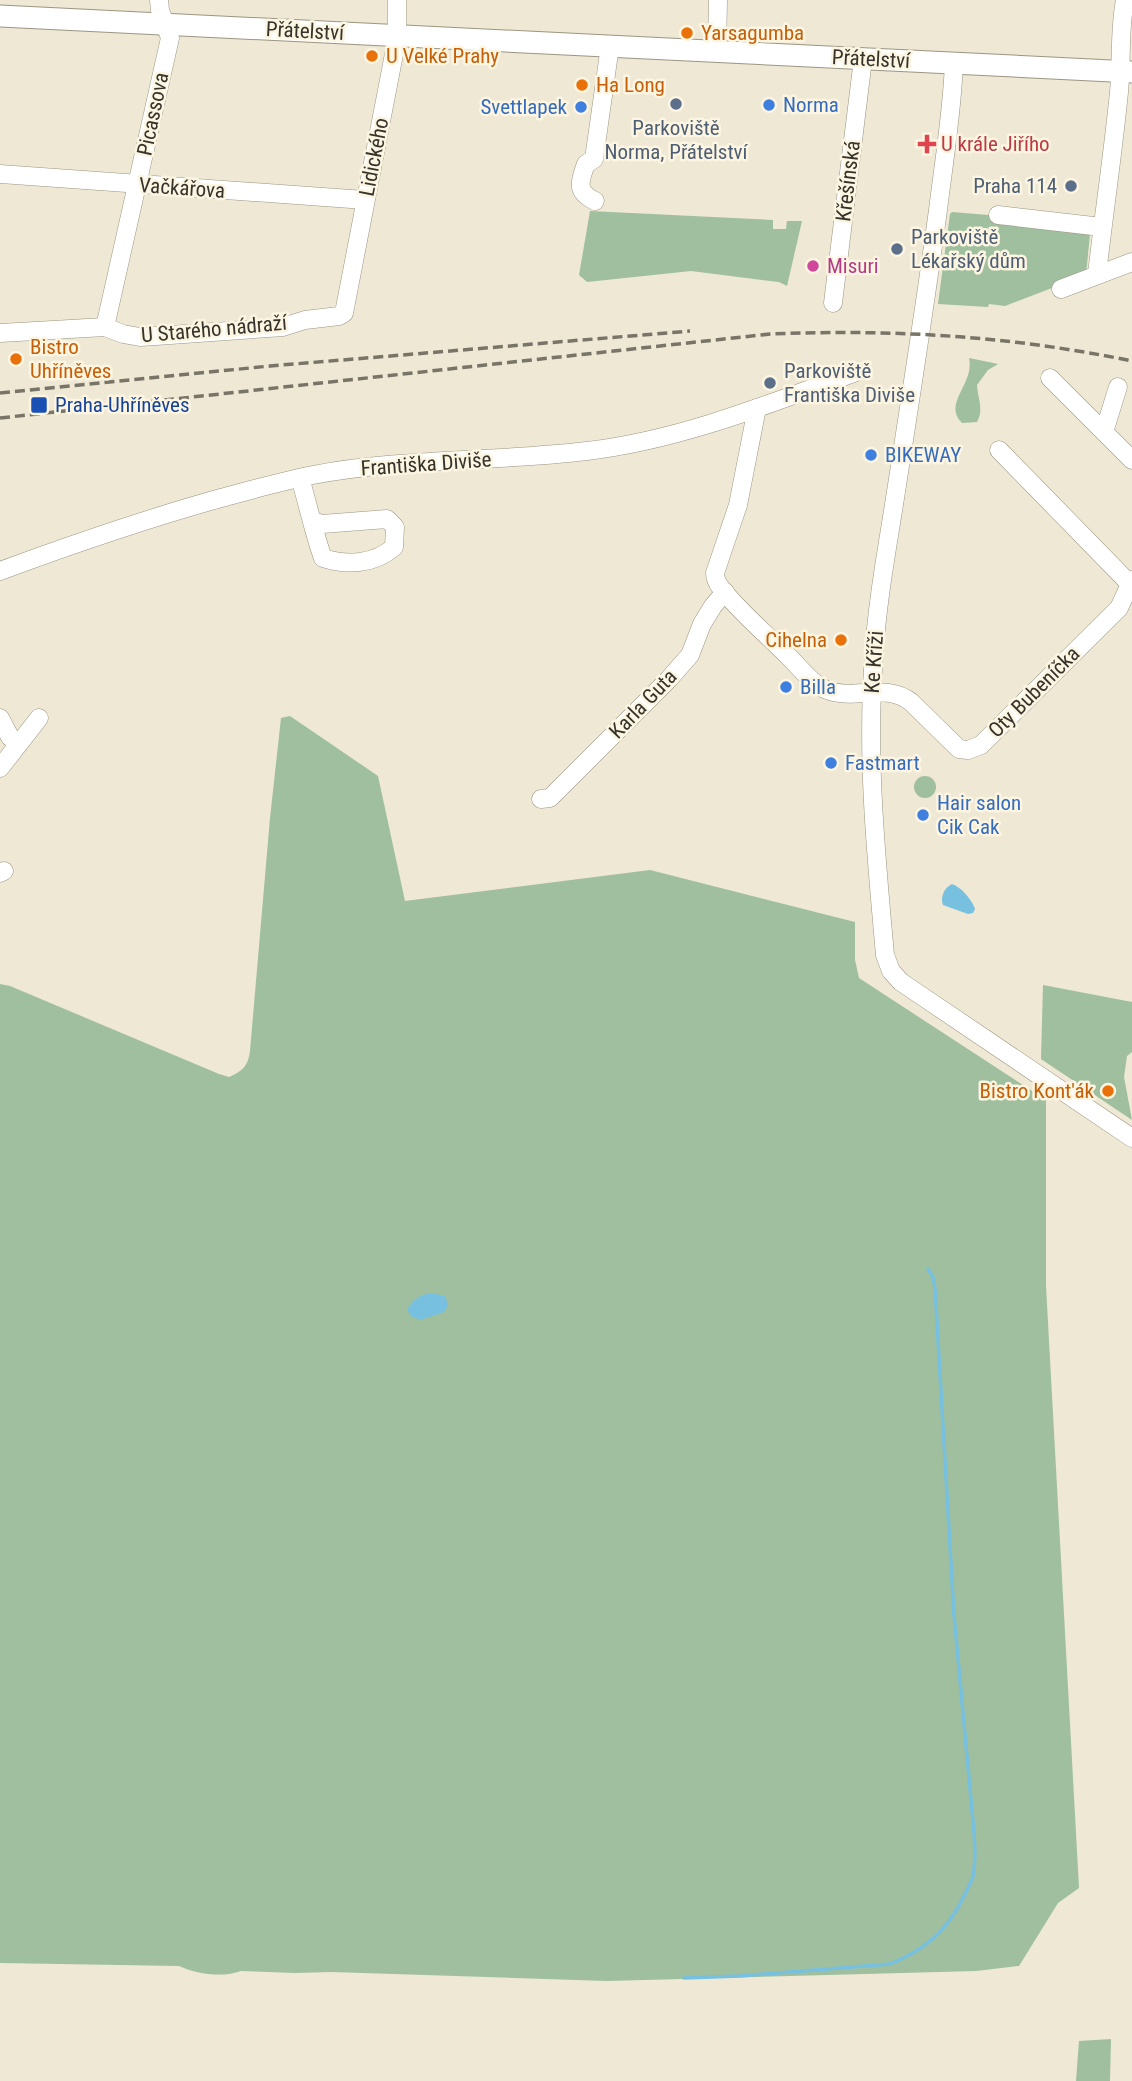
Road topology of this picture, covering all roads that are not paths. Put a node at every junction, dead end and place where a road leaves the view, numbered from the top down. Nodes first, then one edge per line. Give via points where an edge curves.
1 (159, 0) edge
2 (397, 0) edge
3 (718, 0) edge
4 (1125, 0) edge
5 (0, 16) edge
6 (165, 24) junction
7 (397, 35) junction
8 (610, 46) junction
9 (717, 51) junction
10 (863, 59) junction
11 (954, 63) junction
12 (1126, 72) edge
13 (0, 174) edge
14 (138, 185) junction
15 (365, 200) junction
16 (595, 201) dead end
17 (998, 215) dead end
18 (1102, 227) junction
19 (1132, 262) edge
20 (1097, 274) junction
21 (1062, 289) dead end
22 (833, 303) dead end
23 (344, 313) joint
24 (105, 327) junction
25 (0, 333) edge
26 (856, 372) dead end
27 (1050, 378) dead end
28 (1118, 387) dead end
29 (757, 408) junction
30 (1104, 432) junction
31 (999, 450) dead end
32 (1132, 460) edge
33 (300, 478) junction
34 (313, 521) junction
35 (0, 571) edge
36 (1131, 582) edge
37 (725, 592) junction
38 (872, 692) junction
39 (0, 718) edge
40 (38, 718) dead end
41 (18, 745) junction
42 (0, 768) edge
43 (541, 799) dead end
44 (1132, 1138) edge

1 - 6 street, Picassova
2 - 7 street, Lidického
3 - 9 street
4 - 12 street via 1119,56
5 - 6 main road, Přátelství
6 - 7 main road, Přátelství
6 - 14 street, Picassova via 170,38
7 - 8 main road, Přátelství
7 - 15 street, Lidického
8 - 9 main road, Přátelství
8 - 16 street via 594,159 586,164 580,188
9 - 10 main road, Přátelství
10 - 11 main road, Přátelství
10 - 22 street, Křešínská
11 - 12 main road, Přátelství
11 - 38 street, Ke Kříži via 927,297 881,590
12 - 18 street
13 - 14 street, Vačkářova
14 - 15 street, Vačkářova
14 - 24 street, Picassova
15 - 23 street, Lidického
17 - 18 street
18 - 20 street
19 - 20 street
20 - 21 street
23 - 24 street, U Starého nádraží via 283,327 140,337
24 - 25 street, U Starého nádraží
26 - 29 street, Františka Diviše
27 - 30 street
28 - 30 street
29 - 33 street, Františka Diviše via 659,438 601,449 345,470
29 - 37 street via 738,505 715,573
30 - 32 street
31 - 36 street, Oty Bubeníčka
33 - 34 street
33 - 35 street, Františka Diviše via 167,513
34 - 34 street via 323,558 338,563 384,556 394,547 395,527 387,519
36 - 38 street, Oty Bubeníčka via 1119,608 981,746 959,750 904,696
37 - 38 street via 818,685 840,693
37 - 43 street, Karla Guta via 702,624 690,654 669,680 550,798
38 - 44 street, Ke Kříži via 874,830 885,955 891,971 910,989
39 - 41 street
40 - 41 street
41 - 42 street

